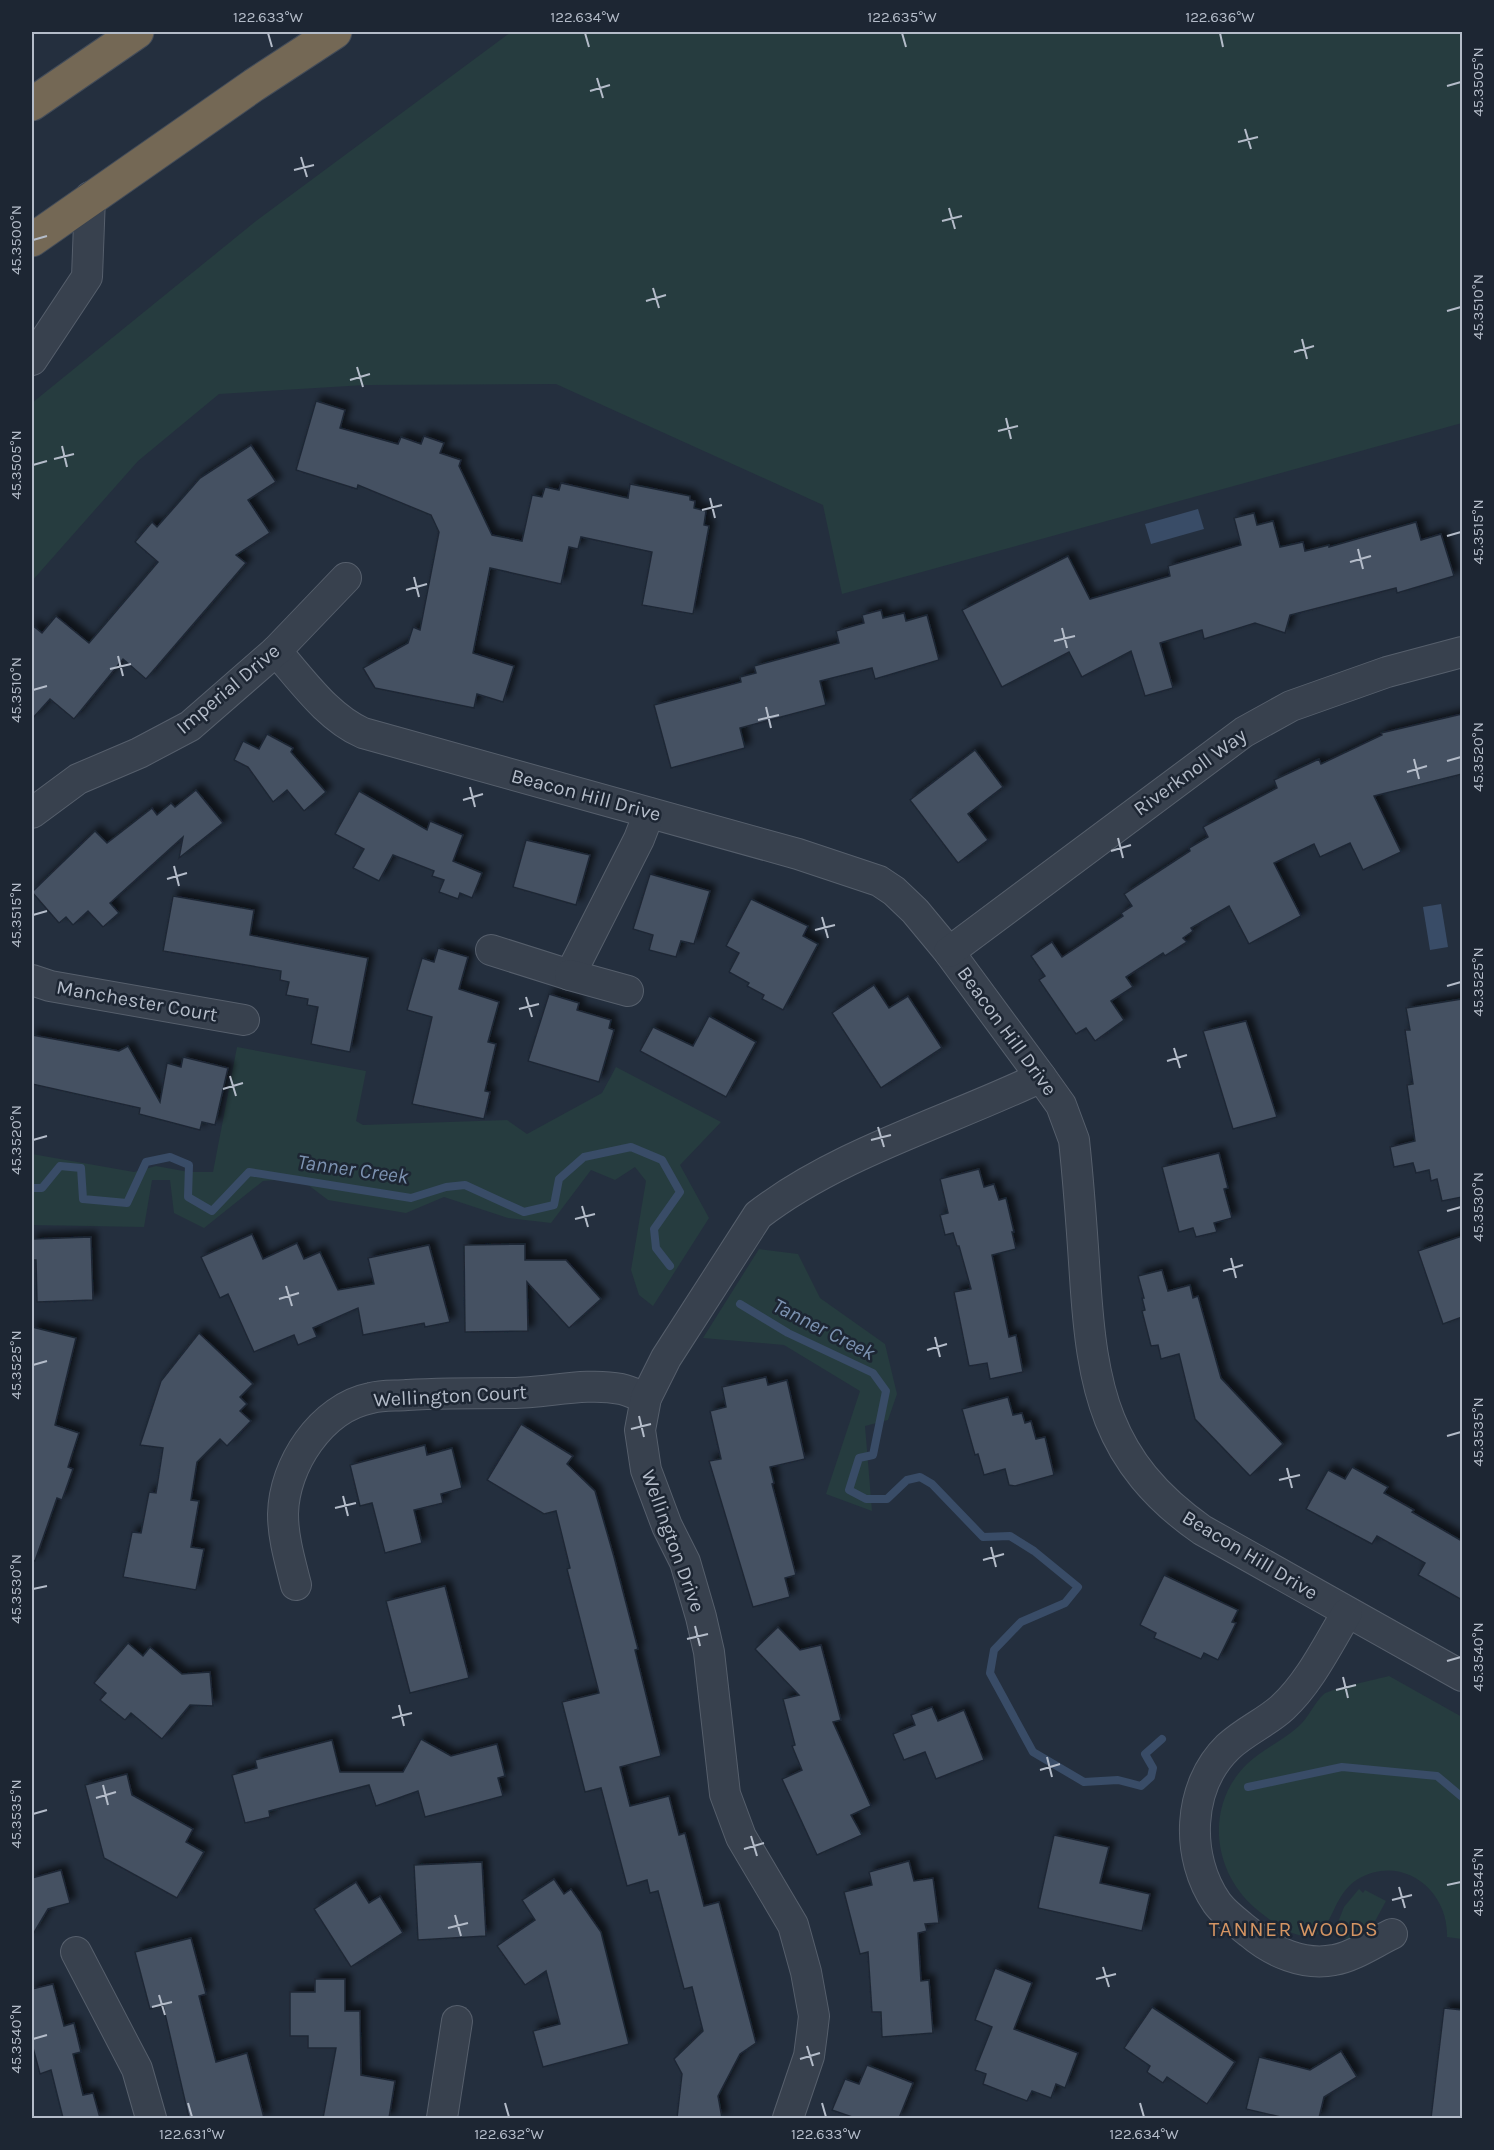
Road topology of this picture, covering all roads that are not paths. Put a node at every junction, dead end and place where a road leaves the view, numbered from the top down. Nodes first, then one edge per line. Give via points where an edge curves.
1 (137, 32) edge
2 (335, 32) edge
3 (32, 105) edge
4 (90, 197) junction
5 (32, 240) edge
6 (32, 360) edge
7 (346, 578) dead end
8 (276, 651) junction
9 (1462, 652) edge
10 (32, 813) edge
11 (649, 813) junction
12 (491, 950) dead end
13 (949, 952) junction
14 (570, 975) junction
15 (32, 980) edge
16 (628, 991) dead end
17 (244, 1020) dead end
18 (1041, 1077) junction
19 (646, 1398) junction
20 (296, 1585) dead end
21 (1347, 1613) junction
22 (1462, 1676) edge
23 (1392, 1934) dead end
24 (76, 1952) dead end
25 (457, 2021) dead end
26 (151, 2118) edge
27 (442, 2118) edge
28 (788, 2118) edge

1 - 3 highway
2 - 4 highway
4 - 5 highway
4 - 6 street via 87,277
7 - 8 street, Imperial Drive
8 - 10 street, Imperial Drive via 190,726 78,779
8 - 11 street, Beacon Hill Drive via 333,713 363,734
9 - 13 street, Riverknoll Way via 1387,672 1291,706 1244,732
11 - 13 street, Beacon Hill Drive via 879,881 915,911
11 - 14 street
12 - 14 street
13 - 18 street, Beacon Hill Drive
14 - 16 street
15 - 17 street, Manchester Court
18 - 19 street, Wellington Drive via 833,1168 775,1201 758,1215 666,1358
18 - 21 street, Beacon Hill Drive via 1061,1105 1074,1140 1091,1358 1102,1401 1121,1443 1172,1509
19 - 20 street, Wellington Court via 621,1389 597,1388 440,1393 370,1398 340,1411 319,1429 289,1479 283,1512 285,1545
19 - 28 street, Wellington Drive via 640,1430 646,1470 685,1562 709,1652 725,1794 741,1837 793,1925 806,1972 814,2016 812,2033 809,2056
21 - 22 street, Beacon Hill Drive
21 - 23 street via 1316,1664 1283,1707 1248,1730 1218,1759 1201,1790 1196,1811 1196,1846 1206,1882 1219,1906 1259,1941 1295,1959 1334,1960
24 - 26 street via 137,2069
25 - 27 street

